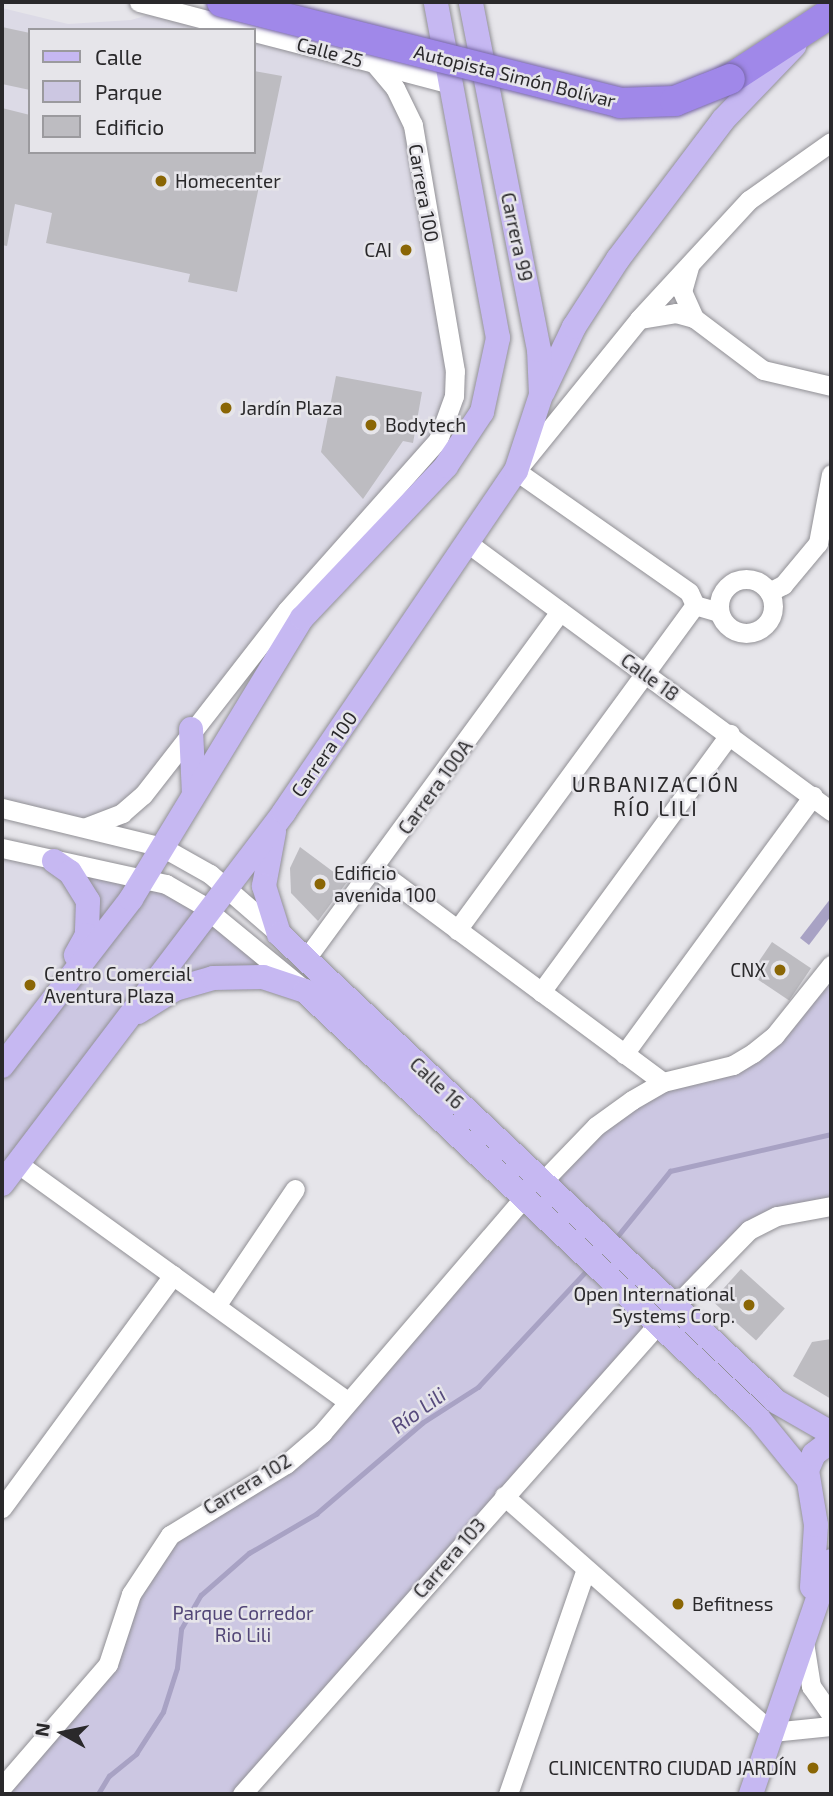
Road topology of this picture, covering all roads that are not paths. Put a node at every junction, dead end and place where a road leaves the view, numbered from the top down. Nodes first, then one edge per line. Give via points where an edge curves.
1 (139, 2) edge
2 (222, 2) edge
3 (436, 2) edge
4 (471, 2) edge
5 (822, 20) edge
6 (238, 28) edge
7 (256, 33) edge
8 (374, 63) junction
9 (451, 84) junction
10 (396, 88) joint
11 (831, 142) edge
12 (690, 263) junction
13 (694, 318) junction
14 (639, 319) junction
15 (491, 384) joint
16 (831, 386) edge
17 (541, 395) junction
18 (516, 471) junction
19 (831, 474) edge
20 (362, 538) junction
21 (469, 544) junction
22 (769, 592) junction
23 (695, 605) junction
24 (560, 611) junction
25 (719, 612) junction
26 (645, 673) junction
27 (191, 729) junction
28 (730, 734) junction
29 (194, 794) junction
30 (813, 796) junction
31 (2, 808) edge
32 (831, 811) edge
33 (284, 813) junction
34 (86, 827) junction
35 (162, 847) junction
36 (2, 848) edge
37 (54, 861) junction
38 (376, 869) junction
39 (144, 877) junction
40 (226, 887) junction
41 (208, 910) junction
42 (457, 930) junction
43 (279, 934) junction
44 (305, 960) junction
45 (831, 965) edge
46 (305, 991) junction
47 (541, 992) junction
48 (35, 1021) junction
49 (121, 1024) junction
50 (624, 1054) junction
51 (2, 1066) edge
52 (663, 1083) junction
53 (17, 1163) junction
54 (2, 1184) edge
55 (295, 1189) dead end
56 (533, 1189) junction
57 (831, 1206) edge
58 (576, 1230) junction
59 (173, 1275) junction
60 (216, 1306) junction
61 (675, 1306) junction
62 (658, 1324) junction
63 (347, 1401) junction
64 (831, 1433) edge
65 (831, 1441) edge
66 (808, 1483) junction
67 (504, 1496) junction
68 (2, 1508) edge
69 (831, 1509) edge
70 (831, 1561) edge
71 (586, 1569) junction
72 (804, 1640) junction
73 (831, 1715) edge
74 (831, 1726) edge
75 (772, 1732) junction
76 (2, 1787) edge
77 (242, 1794) edge
78 (508, 1794) edge
79 (751, 1794) edge

1 - 6 street
2 - 5 highway, Autopista Simón Bolívar, bridge via 620,103 675,101 730,79
3 - 9 main road, Carrera 99
4 - 17 main road, Carrera 99 via 537,334
5 - 17 main road via 723,120 647,219 595,291
7 - 8 street, Calle 25
8 - 9 street
8 - 10 street, Calle 25
9 - 15 main road, Carrera 99 via 498,338
10 - 20 street, Carrera 100 via 413,125 455,383 438,439
11 - 12 street, Carrera 100 via 750,200
12 - 13 street via 682,292
12 - 14 street, Carrera 100
13 - 14 street via 676,313
13 - 16 street via 763,370
14 - 18 street, Carrera 100
15 - 20 main road, Carrera 100 via 467,441
17 - 18 main road, Carrera 99
18 - 21 main road, Carrera 100
18 - 23 street via 689,592
19 - 22 street via 818,542 791,577
20 - 27 street, Carrera 100
20 - 29 main road, Carrera 100 via 302,618
21 - 24 street, Calle 18
21 - 33 main road, Carrera 100
22 - 25 street via 751,579 736,581 724,590
22 - 25 street via 773,610 756,632 737,632
23 - 25 street
23 - 26 street
24 - 26 street, Calle 18
24 - 38 street, Carrera 100A
26 - 28 street, Calle 18
26 - 42 street
27 - 29 main road
27 - 34 street, Carrera 100 via 143,795 122,813
28 - 30 street, Calle 18
28 - 47 street
29 - 35 main road, Carrera 100
30 - 32 street, Calle 18
30 - 50 street
31 - 34 street, Calle 16
33 - 40 main road, Carrera 100
33 - 43 main road via 264,869 267,902
34 - 35 street, Calle 16
35 - 39 main road, Carrera 100
35 - 40 street, Calle 16
36 - 37 street, Calle 16
37 - 39 street, Calle 16
37 - 48 main road via 79,883 90,920 80,949
38 - 42 street
38 - 44 street, Carrera 100A
39 - 41 street, Calle 16
39 - 48 main road, Carrera 100
40 - 41 main road, Carrera 100
40 - 43 street, Calle 16
41 - 46 street, Calle 16
41 - 49 main road, Carrera 100
42 - 47 street
43 - 44 main road, Calle 16
44 - 56 main road, Calle 16
45 - 52 street, Carrera 102 via 775,1035 753,1054 733,1065
46 - 49 main road via 264,977 214,978 175,989
46 - 56 main road, Calle 16
47 - 50 street
48 - 51 main road, Carrera 100
49 - 53 main road, Carrera 100
50 - 52 street
52 - 56 street, Carrera 102 via 596,1126
53 - 54 main road, Carrera 100
53 - 59 street
55 - 60 street
56 - 58 main road, Calle 16
56 - 63 street, Carrera 102
57 - 61 street via 777,1216 749,1230
58 - 61 main road, Calle 16
58 - 62 main road, Calle 16 via 635,1303
59 - 60 street
59 - 68 street
60 - 63 street
61 - 64 main road, Calle 16 via 778,1402
62 - 66 main road, Calle 16 via 758,1418
62 - 67 street, Carrera 103
63 - 76 street, Carrera 102 via 322,1433 285,1464 170,1535 131,1594 108,1664
65 - 66 main road via 814,1454
66 - 69 main road, Calle 16
66 - 72 main road via 816,1554
67 - 71 street
67 - 77 street, Carrera 103
70 - 72 main road
71 - 75 street
71 - 78 street
72 - 73 street via 811,1686
72 - 75 main road
74 - 75 street
75 - 79 main road

